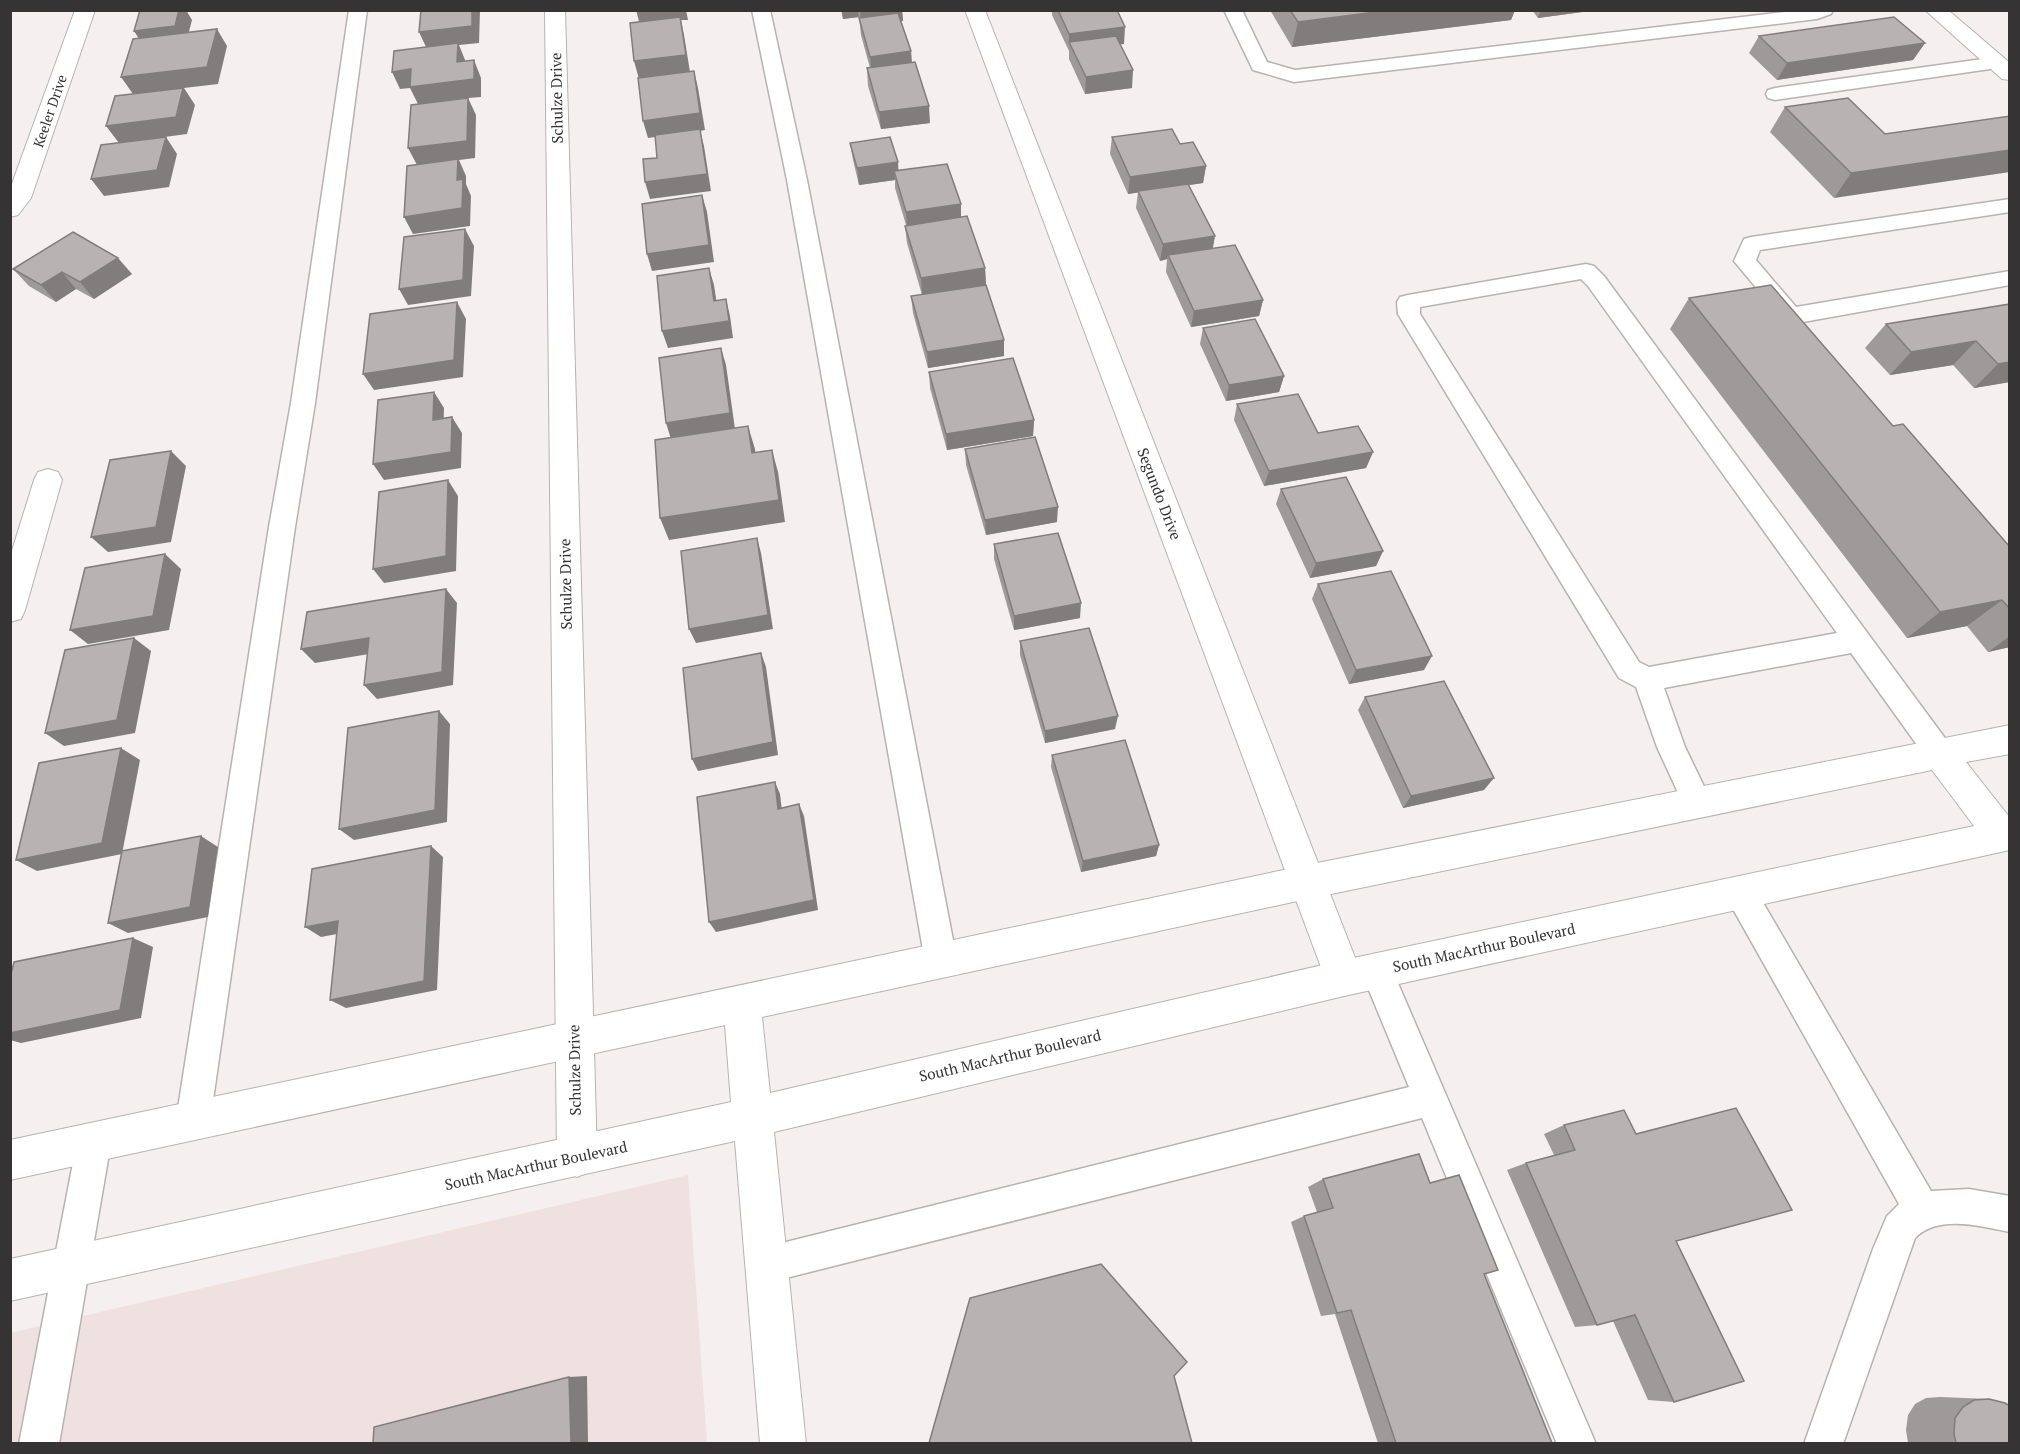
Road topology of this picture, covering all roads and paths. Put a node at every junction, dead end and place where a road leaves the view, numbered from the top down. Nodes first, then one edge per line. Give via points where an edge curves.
1 (85, 10) edge
2 (358, 10) edge
3 (555, 10) edge
4 (761, 10) edge
5 (975, 10) edge
6 (1233, 10) edge
7 (1825, 10) edge
8 (1935, 10) edge
9 (2003, 69) edge
10 (1775, 94) dead end
11 (2010, 205) edge
12 (10, 210) edge
13 (2010, 278) edge
14 (1791, 315) junction
15 (1806, 333) edge
16 (48, 480) dead end
17 (10, 610) edge
18 (1857, 641) junction
19 (1647, 679) junction
20 (2010, 740) edge
21 (1940, 754) junction
22 (1697, 803) junction
23 (2005, 834) edge
24 (1307, 882) junction
25 (1740, 892) junction
26 (941, 961) junction
27 (1360, 974) junction
28 (742, 1003) junction
29 (574, 1039) junction
30 (1431, 1099) junction
31 (752, 1117) junction
32 (193, 1121) junction
33 (94, 1142) junction
34 (577, 1157) junction
35 (10, 1160) edge
36 (1923, 1211) junction
37 (2010, 1214) edge
38 (766, 1265) junction
39 (71, 1267) junction
40 (10, 1280) edge
41 (39, 1443) edge
42 (783, 1443) edge
43 (1577, 1443) edge
44 (1823, 1443) edge

1 - 12 street, Keeler Drive via 19,198
2 - 32 lane via 303,403
3 - 29 street, Schulze Drive
4 - 26 lane via 799,192
5 - 24 street, Segundo Drive
6 - 7 lane via 1260,66 1294,76
8 - 9 street
9 - 10 lane
11 - 14 lane via 1750,244 1745,261
13 - 14 lane
14 - 15 lane
16 - 17 street
18 - 19 lane
18 - 19 lane via 1586,271 1408,302 1409,315 1629,670
18 - 21 lane
19 - 22 lane via 1671,747
20 - 21 street
21 - 22 street
21 - 23 street
22 - 24 street
23 - 25 street, South MacArthur Boulevard
24 - 26 street
24 - 27 street, Segundo Drive
25 - 27 street, South MacArthur Boulevard
25 - 36 lane
26 - 28 street
27 - 30 lane
27 - 31 street, South MacArthur Boulevard
28 - 29 street
28 - 31 street
29 - 32 street
29 - 34 street, Schulze Drive
30 - 38 lane
30 - 43 lane
31 - 34 street, South MacArthur Boulevard
31 - 38 street
32 - 33 street
33 - 35 street
33 - 39 lane
34 - 39 street, South MacArthur Boulevard
36 - 37 lane via 1974,1207
36 - 44 lane via 1903,1224 1891,1249
38 - 42 street
39 - 40 street, South MacArthur Boulevard
39 - 41 lane

